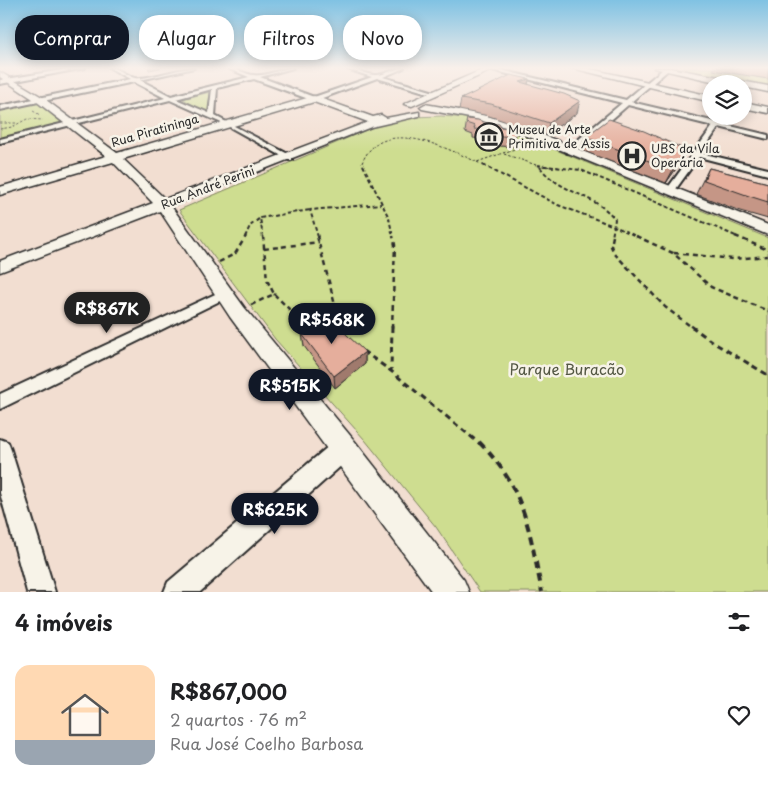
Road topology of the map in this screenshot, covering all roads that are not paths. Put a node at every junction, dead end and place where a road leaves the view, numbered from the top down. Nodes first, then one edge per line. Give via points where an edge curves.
1 (34, 96) edge
2 (61, 96) edge
3 (166, 96) edge
4 (188, 96) edge
5 (214, 96) edge
6 (305, 96) edge
7 (324, 96) edge
8 (433, 96) edge
9 (599, 96) edge
10 (637, 96) edge
11 (172, 99) junction
12 (314, 99) junction
13 (40, 100) junction
14 (628, 103) junction
15 (752, 107) edge
16 (0, 108) edge
17 (417, 108) junction
18 (768, 110) edge
19 (212, 117) junction
20 (73, 124) junction
21 (228, 124) junction
22 (717, 126) junction
23 (768, 137) edge
24 (0, 142) edge
25 (570, 151) junction
26 (697, 154) junction
27 (115, 157) junction
28 (289, 158) junction
29 (768, 172) edge
30 (0, 191) edge
31 (670, 191) junction
32 (163, 205) junction
33 (768, 230) edge
34 (0, 267) edge
35 (231, 302) junction
36 (0, 402) edge
37 (344, 448) junction
38 (0, 450) edge
39 (41, 592) edge
40 (178, 592) edge
41 (452, 592) edge

1 - 13 main road
2 - 13 street
3 - 11 street
4 - 11 street
5 - 19 street
6 - 12 street
7 - 12 street, Rua Piratininga
8 - 17 main road, Rua André Perini
9 - 14 street
10 - 14 street
11 - 19 street
11 - 20 street
12 - 17 main road, Rua André Perini via 372,120
12 - 21 main road, Rua Piratininga
13 - 16 street
13 - 20 main road
14 - 22 street
14 - 25 street
15 - 18 main road
17 - 25 main road via 501,122
17 - 28 main road, Rua André Perini
19 - 21 street
20 - 24 street
20 - 27 main road
21 - 27 main road, Rua Piratininga
21 - 28 street
22 - 23 street
22 - 26 street
25 - 31 main road
26 - 29 street
26 - 31 street
27 - 30 main road, Rua Piratininga
27 - 32 main road
28 - 32 main road, Rua André Perini
31 - 33 main road
32 - 34 main road, Rua André Perini
32 - 35 main road
35 - 36 street
35 - 37 main road
37 - 40 street
37 - 41 main road
38 - 39 street

